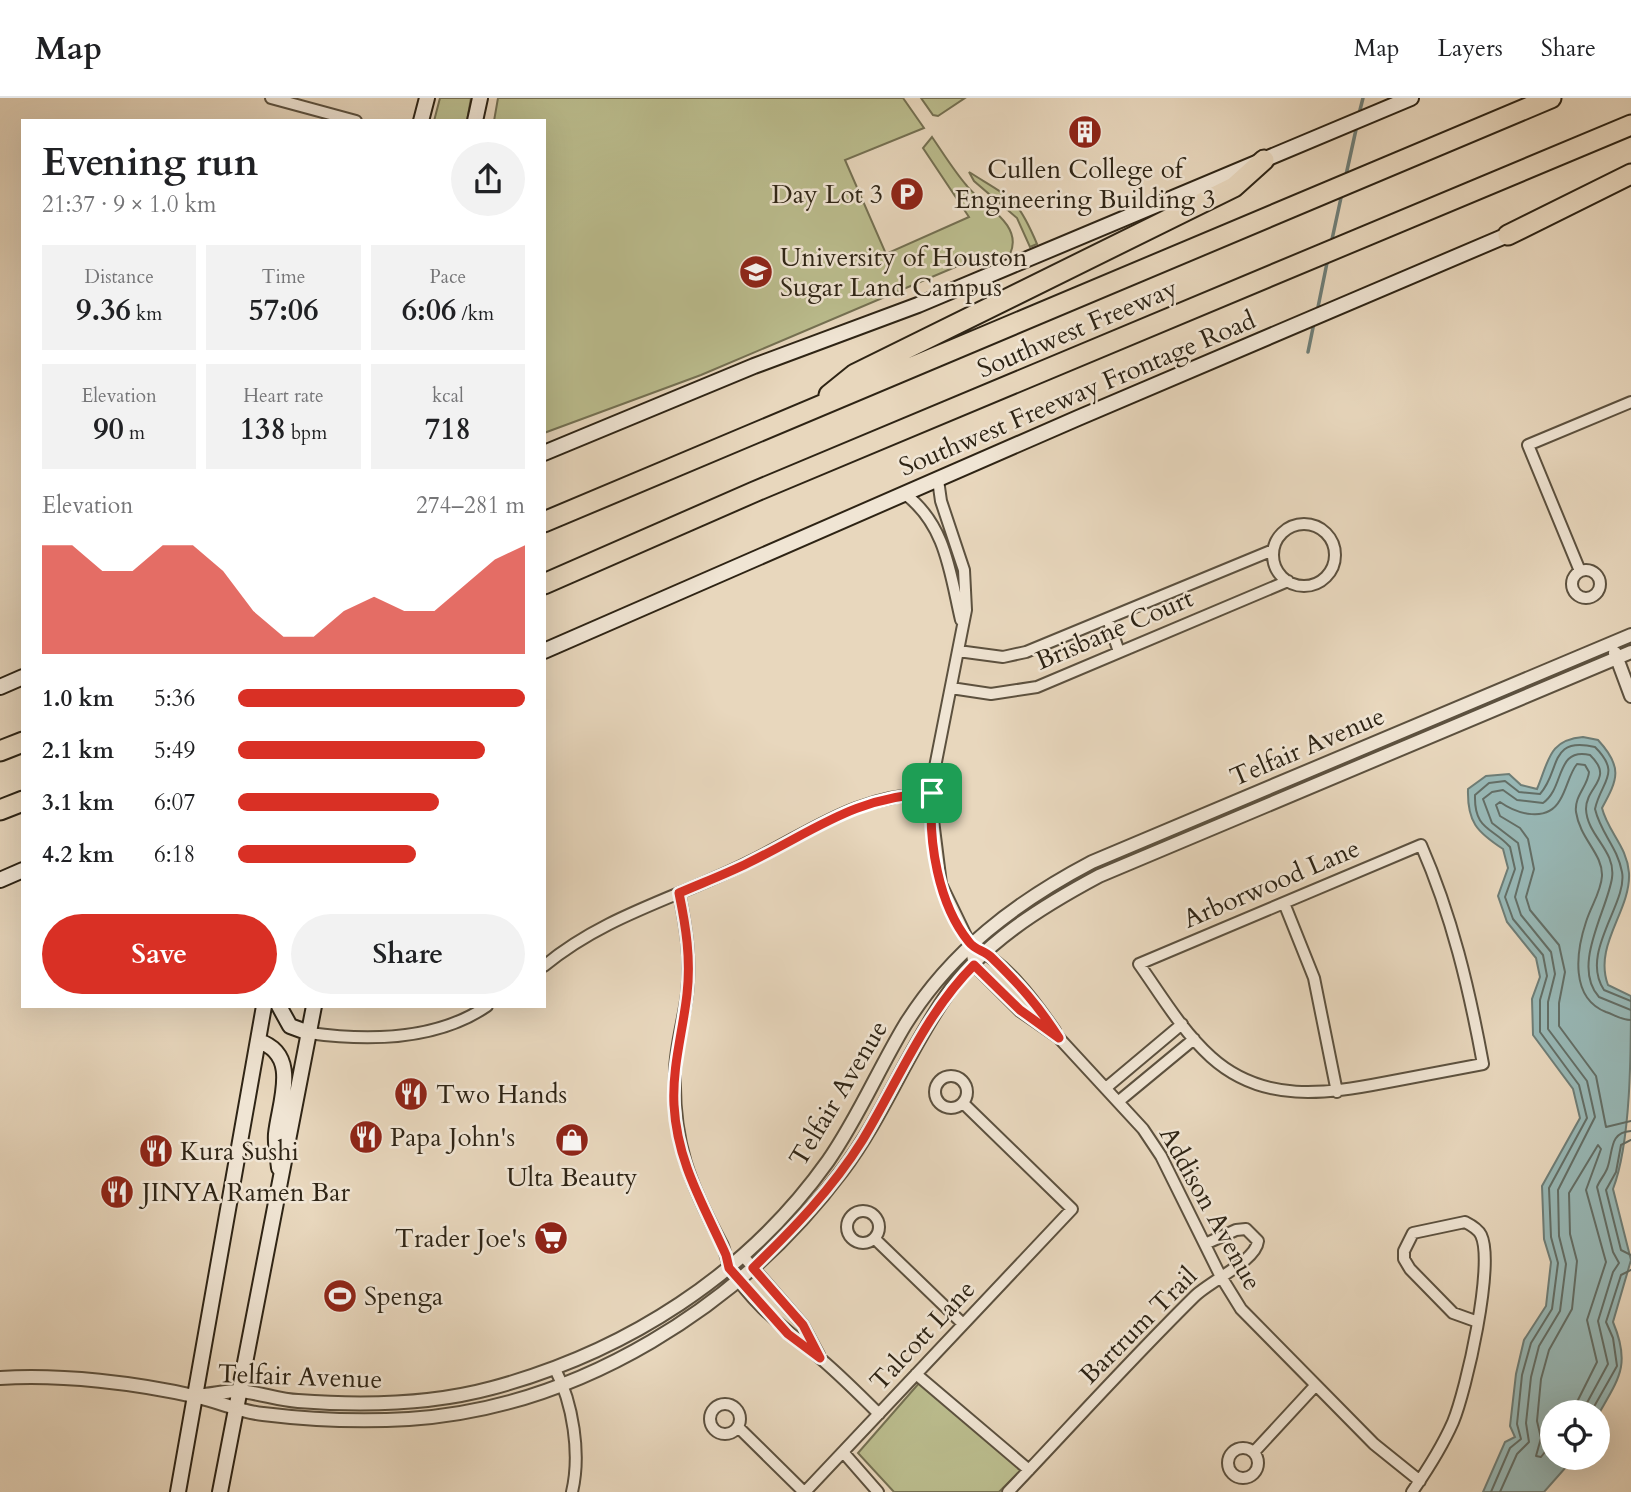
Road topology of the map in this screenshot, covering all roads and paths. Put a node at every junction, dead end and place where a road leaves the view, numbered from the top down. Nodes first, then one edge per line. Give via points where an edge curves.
1 (271, 98) edge
2 (427, 98) edge
3 (480, 98) edge
4 (1411, 98) edge
5 (1551, 98) edge
6 (349, 119) edge
7 (422, 119) edge
8 (475, 119) edge
9 (1631, 125) edge
10 (1264, 160) junction
11 (1631, 174) edge
12 (1631, 183) edge
13 (1508, 235) junction
14 (1631, 402) edge
15 (813, 409) junction
16 (546, 452) edge
17 (938, 480) junction
18 (905, 494) junction
19 (546, 521) edge
20 (1273, 550) junction
21 (1580, 571) dead end
22 (1288, 581) junction
23 (546, 582) edge
24 (1108, 619) junction
25 (962, 623) junction
26 (1630, 643) edge
27 (1611, 644) junction
28 (546, 650) edge
29 (958, 651) junction
30 (1119, 652) junction
31 (1618, 658) junction
32 (21, 678) edge
33 (0, 687) edge
34 (951, 688) junction
35 (1631, 696) edge
36 (21, 743) edge
37 (0, 751) edge
38 (932, 793) junction
39 (21, 802) edge
40 (0, 810) edge
41 (21, 871) edge
42 (0, 880) edge
43 (679, 893) junction
44 (1284, 902) junction
45 (970, 944) junction
46 (986, 953) junction
47 (546, 964) edge
48 (974, 965) junction
49 (264, 1008) edge
50 (280, 1008) edge
51 (314, 1008) edge
52 (484, 1008) edge
53 (1182, 1024) junction
54 (309, 1033) junction
55 (1059, 1038) junction
56 (1194, 1039) junction
57 (258, 1041) junction
58 (1107, 1087) junction
59 (1337, 1092) junction
60 (1119, 1101) junction
61 (963, 1103) dead end
62 (281, 1180) junction
63 (875, 1238) dead end
64 (1205, 1244) junction
65 (743, 1255) junction
66 (729, 1268) junction
67 (753, 1268) junction
68 (1220, 1275) junction
69 (740, 1280) junction
70 (1478, 1322) junction
71 (964, 1324) junction
72 (820, 1358) junction
73 (555, 1369) junction
74 (916, 1374) junction
75 (0, 1378) edge
76 (563, 1383) junction
77 (1315, 1386) junction
78 (239, 1391) junction
79 (196, 1396) junction
80 (236, 1407) junction
81 (879, 1413) junction
82 (738, 1427) dead end
83 (843, 1452) junction
84 (1254, 1452) dead end
85 (1029, 1470) junction
86 (1420, 1481) junction
87 (178, 1492) edge
88 (220, 1492) edge
89 (573, 1492) edge
90 (804, 1492) edge
91 (878, 1492) edge
92 (1009, 1492) edge
93 (1412, 1492) edge

1 - 6 street
2 - 7 main road
3 - 8 main road
4 - 10 main road
5 - 15 highway, Southwest Freeway
9 - 23 highway, Southwest Freeway
10 - 15 highway via 1234,187 855,374
10 - 16 main road via 918,305 754,366
11 - 13 highway
12 - 13 main road, Southwest Freeway Frontage Road
13 - 17 main road, Southwest Freeway Frontage Road
14 - 21 street via 1528,444
15 - 19 highway, Southwest Freeway
17 - 18 main road, Southwest Freeway Frontage Road
17 - 25 street via 964,569
18 - 25 street via 925,509 935,527
18 - 28 main road, Southwest Freeway Frontage Road
20 - 22 street via 1276,570
20 - 22 street, Brisbane Court via 1283,532 1300,524 1320,528 1333,543 1334,563 1322,580 1303,586
20 - 24 street, Brisbane Court
22 - 30 street, Brisbane Court
24 - 29 street, Brisbane Court via 1014,655
24 - 30 street
25 - 29 street
26 - 27 street, Telfair Avenue
26 - 31 street, Telfair Avenue
27 - 31 street
27 - 45 street, Telfair Avenue via 1092,862 1017,905
29 - 34 street
30 - 34 street, Brisbane Court via 1037,687 991,694
31 - 35 street
31 - 46 street, Telfair Avenue via 1099,876 1027,918
32 - 33 main road
34 - 38 street
36 - 37 highway
38 - 43 street via 898,795 844,811
38 - 45 street via 941,884
39 - 40 highway
41 - 42 main road
43 - 47 street via 615,918
43 - 66 street via 688,934 688,972 674,1105 689,1177
44 - 53 street, Arborwood Lane via 1139,964
44 - 59 street via 1314,978
44 - 59 street, Arborwood Lane via 1421,845 1457,941 1483,1064
45 - 46 street, Addison Avenue
45 - 48 street
45 - 65 street, Telfair Avenue via 906,1025 828,1161 788,1211
46 - 48 street, Telfair Avenue
46 - 55 street, Addison Avenue via 1032,997
48 - 55 street, Addison Avenue via 1020,1010
48 - 67 street, Telfair Avenue via 946,996 844,1168
49 - 57 main road
50 - 54 main road via 290,1026
51 - 54 main road
52 - 54 street via 471,1017 391,1037
53 - 56 street
53 - 58 street
54 - 62 main road
55 - 58 street, Addison Avenue
56 - 59 street via 1221,1065 1252,1083 1295,1094
56 - 60 street
57 - 62 main road via 278,1053 285,1070 275,1138
57 - 79 main road
58 - 60 street, Addison Avenue
60 - 64 street, Addison Avenue via 1161,1156
61 - 71 street, Talcott Lane via 1072,1209
62 - 78 main road
63 - 71 street
64 - 68 street, Addison Avenue
64 - 68 street, Bartrum Trail via 1246,1229 1258,1241 1249,1257
65 - 66 street, Telfair Avenue
65 - 67 street
66 - 69 street
66 - 73 street, Telfair Avenue via 642,1328
67 - 69 street, Telfair Avenue
67 - 72 street via 803,1325
68 - 77 street, Addison Avenue via 1241,1309
68 - 85 street, Bartrum Trail via 1196,1294
69 - 72 street via 788,1334
69 - 76 street, Telfair Avenue via 669,1330
70 - 70 street via 1453,1313 1410,1269 1404,1259 1408,1238 1420,1229 1458,1222 1478,1230 1485,1247
70 - 86 street via 1454,1419
71 - 74 street, Talcott Lane
72 - 81 street
73 - 76 street
73 - 78 street, Telfair Avenue via 457,1396 404,1403 285,1401
74 - 81 street, Talcott Lane
74 - 85 street
75 - 79 street via 61,1377
76 - 80 street, Telfair Avenue via 500,1403 412,1419 325,1420 258,1414
76 - 89 street via 573,1434
77 - 84 street
77 - 86 street, Addison Avenue
78 - 79 street, Telfair Avenue
78 - 80 main road
79 - 80 street, Telfair Avenue
79 - 87 main road
80 - 88 main road
81 - 83 street, Talcott Lane
82 - 90 street
83 - 90 street, Talcott Lane
83 - 91 street
85 - 92 street, Bartrum Trail
86 - 93 street

